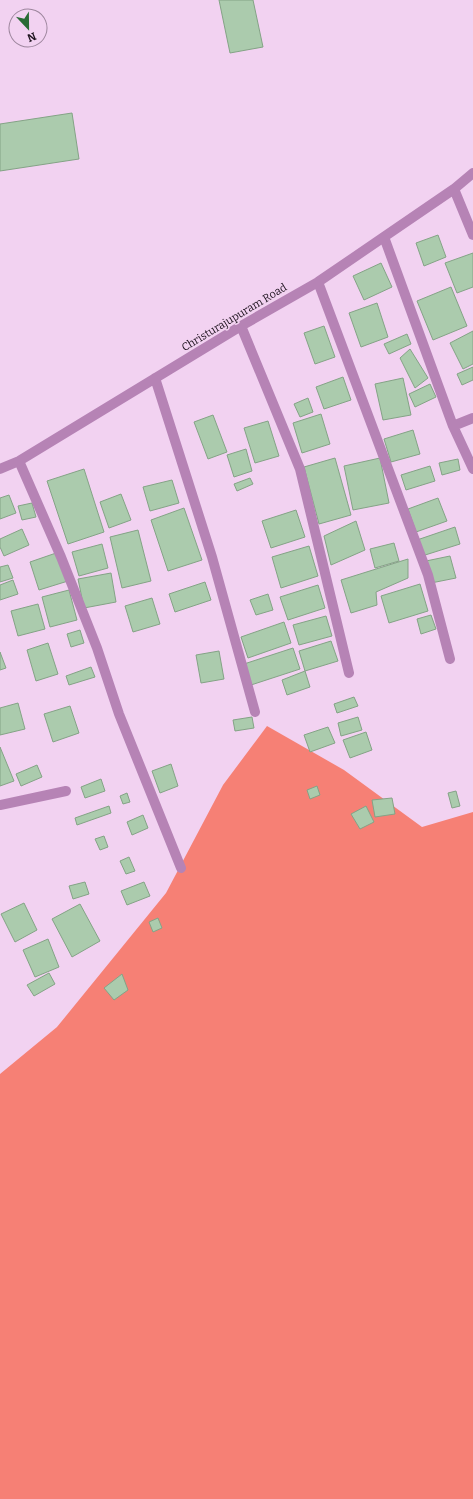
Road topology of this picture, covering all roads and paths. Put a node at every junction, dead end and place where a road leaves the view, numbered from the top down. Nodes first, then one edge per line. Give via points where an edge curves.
1 (473, 173) edge
2 (454, 189) junction
3 (473, 235) edge
4 (384, 237) junction
5 (318, 282) junction
6 (241, 326) junction
7 (155, 378) junction
8 (473, 418) edge
9 (453, 426) junction
10 (19, 461) junction
11 (0, 469) edge
12 (473, 469) edge
13 (450, 659) dead end
14 (349, 673) dead end
15 (255, 712) dead end
16 (66, 791) dead end
17 (0, 804) edge
18 (181, 868) dead end

1 - 2 street, Christurajupuram Road
2 - 3 street
2 - 4 street, Christurajupuram Road
4 - 5 street, Christurajupuram Road
4 - 9 street
5 - 6 street, Christurajupuram Road
5 - 13 street via 428,575
6 - 7 street, Christurajupuram Road
6 - 14 street via 300,469
7 - 10 street, Christurajupuram Road
7 - 15 street via 212,556
8 - 9 street
9 - 12 street
10 - 11 street, Christurajupuram Road
10 - 18 street via 61,557 97,648 119,714
16 - 17 street

